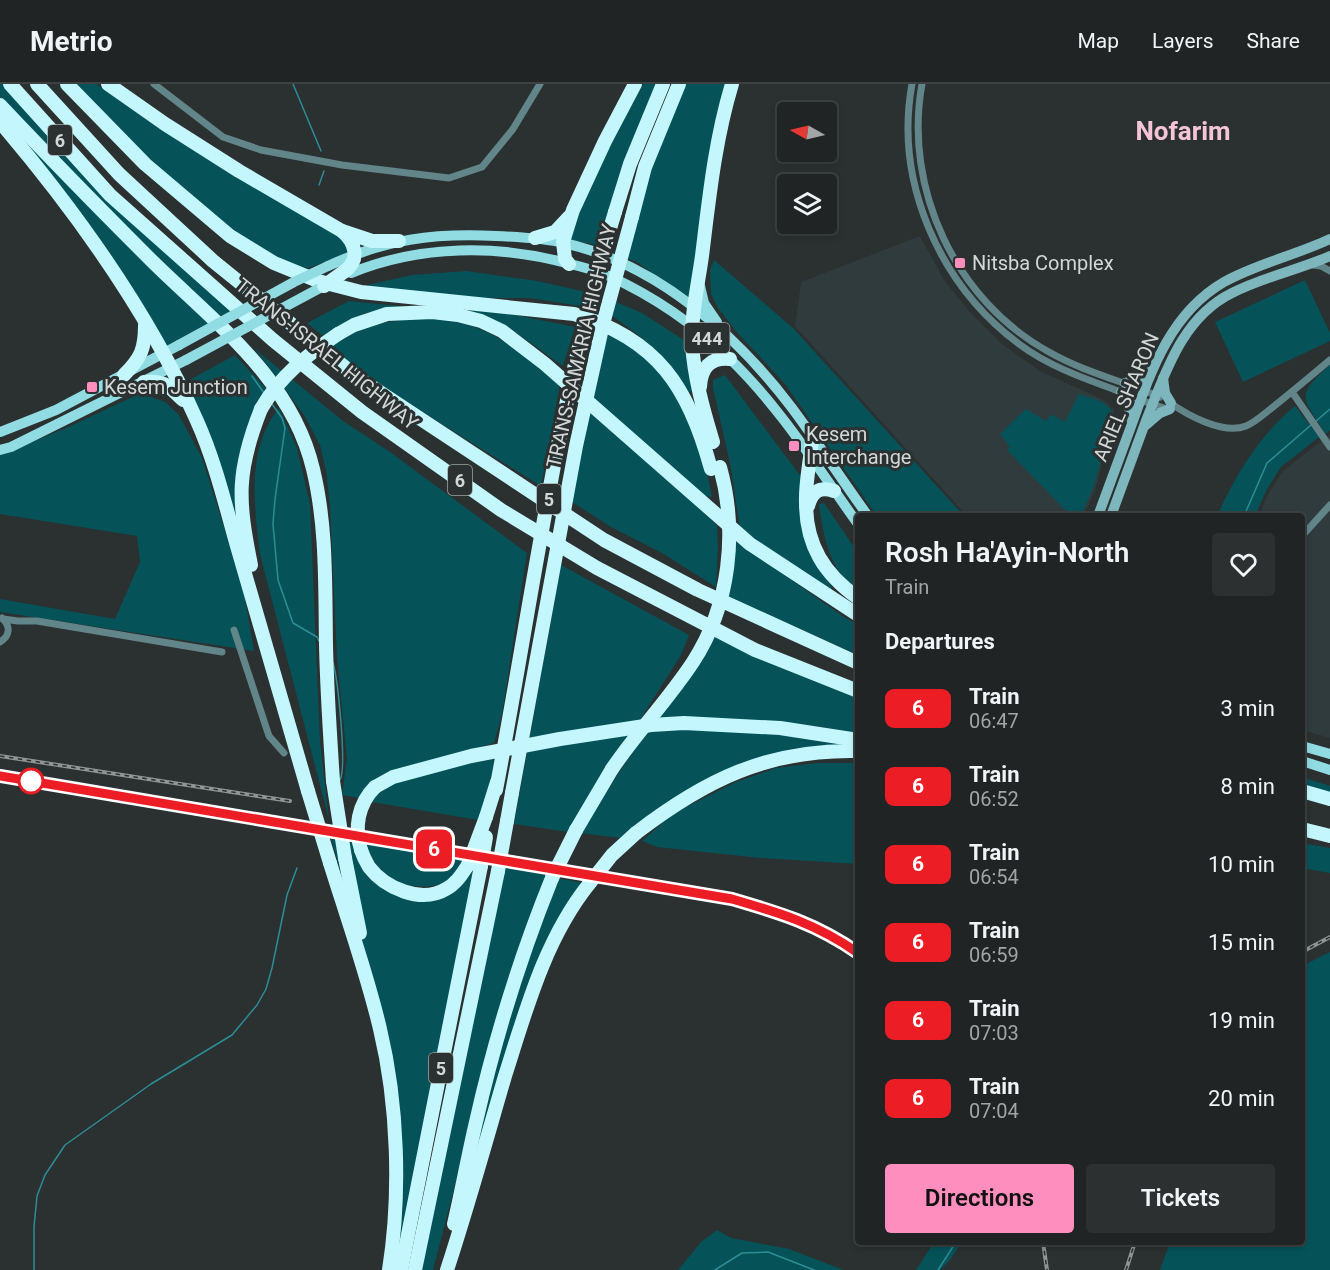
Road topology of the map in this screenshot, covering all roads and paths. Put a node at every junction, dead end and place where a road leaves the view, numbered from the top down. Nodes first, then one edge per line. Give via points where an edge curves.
1 (10, 84) edge
2 (37, 84) edge
3 (67, 84) edge
4 (108, 84) edge
5 (154, 84) edge
6 (540, 84) edge
7 (635, 84) edge
8 (663, 84) edge
9 (679, 84) edge
10 (732, 84) edge
11 (912, 84) edge
12 (922, 84) edge
13 (0, 105) edge
14 (0, 122) edge
15 (573, 210) junction
16 (342, 231) junction
17 (535, 238) junction
18 (1330, 239) edge
19 (399, 241) junction
20 (563, 243) junction
21 (356, 254) junction
22 (1330, 256) edge
23 (569, 264) junction
24 (1311, 264) junction
25 (1330, 271) edge
26 (348, 272) junction
27 (699, 274) junction
28 (324, 286) joint
29 (693, 308) junction
30 (145, 322) junction
31 (692, 325) junction
32 (734, 353) junction
33 (163, 354) junction
34 (1330, 360) edge
35 (172, 369) junction
36 (1152, 371) junction
37 (124, 375) junction
38 (1163, 377) junction
39 (144, 382) junction
40 (1123, 388) junction
41 (1292, 392) junction
42 (1142, 395) junction
43 (1154, 400) junction
44 (190, 406) junction
45 (703, 406) junction
46 (1174, 408) junction
47 (1132, 422) junction
48 (1144, 427) junction
49 (0, 432) edge
50 (812, 438) junction
51 (1330, 447) edge
52 (0, 450) edge
53 (811, 456) junction
54 (716, 468) junction
55 (834, 491) junction
56 (1330, 506) edge
57 (866, 513) edge
58 (1099, 513) edge
59 (1112, 513) edge
60 (806, 514) junction
61 (855, 520) edge
62 (1305, 533) edge
63 (249, 574) junction
64 (855, 595) edge
65 (855, 613) edge
66 (2, 618) edge
67 (18, 621) junction
68 (234, 630) dead end
69 (8, 632) junction
70 (0, 642) edge
71 (222, 652) dead end
72 (855, 662) edge
73 (855, 690) edge
74 (855, 739) edge
75 (1305, 747) edge
76 (855, 751) edge
77 (284, 753) dead end
78 (1330, 754) edge
79 (1305, 762) edge
80 (1330, 770) edge
81 (1305, 792) edge
82 (1330, 799) edge
83 (1305, 802) edge
84 (1330, 808) edge
85 (1305, 831) edge
86 (1330, 836) edge
87 (474, 866) junction
88 (373, 1003) junction
89 (389, 1270) edge
90 (401, 1270) edge
91 (415, 1270) edge
92 (442, 1270) edge
93 (447, 1270) edge

1 - 73 highway, TRANS-ISRAEL HIGHWAY / 6 via 110,195 273,340 362,412 501,510 597,568 755,650
2 - 72 highway, TRANS-ISRAEL HIGHWAY / 6 via 119,174 213,261 357,377 604,540 698,590
3 - 54 highway via 153,171 230,236 274,263 318,281 361,292 574,314 625,336 651,354 680,388
4 - 16 highway via 239,171
5 - 6 street via 223,137 261,150 449,178 482,167 513,129
7 - 15 highway
8 - 87 highway, TRANS-SAMARIA HIGHWAY / 5, bridge via 630,164 580,342 496,787
9 - 91 highway, TRANS-SAMARIA HIGHWAY / 5, bridge via 645,167 603,324 576,446 498,871
10 - 27 highway
11 - 40 street via 909,121 914,178 928,229 954,277 988,317 1018,344 1068,372
12 - 40 street via 918,121 923,176 937,225 962,272 994,310 1032,342
13 - 88 highway, bridge via 269,377 302,432 321,506 333,781
14 - 30 highway via 87,232
15 - 17 highway via 555,232
15 - 20 highway
16 - 19 highway via 372,241
16 - 21 highway
17 - 19 main road, 444 via 448,235
17 - 20 main road, 444
18 - 36 main road, ARIEL SHARON via 1212,290 1172,332
19 - 21 main road, 444
20 - 23 highway
20 - 29 main road, 444 via 628,265
21 - 26 highway
21 - 33 main road, 444, bridge via 294,282
22 - 24 main road, ARIEL SHARON
23 - 26 main road, 444 via 514,252 445,251
23 - 31 main road, 444 via 624,283
24 - 25 street
24 - 38 main road, ARIEL SHARON via 1252,284 1219,301 1182,339
26 - 28 highway, bridge
27 - 29 highway
27 - 32 main road via 704,303
28 - 35 main road, bridge
29 - 31 highway
29 - 32 main road, 444
30 - 33 highway
30 - 37 highway via 142,355
31 - 32 main road, 444
31 - 45 highway via 694,365
32 - 45 highway via 706,366 701,380
32 - 50 main road, 444 via 785,400
32 - 53 main road, 444
33 - 35 highway
33 - 37 main road, 444
34 - 41 street
35 - 39 main road
35 - 44 highway
36 - 40 main road
36 - 42 main road, ARIEL SHARON
37 - 49 main road, 444 via 56,410
38 - 43 main road, ARIEL SHARON
38 - 46 main road via 1165,393
39 - 44 highway via 164,383
39 - 52 main road
40 - 42 street
40 - 47 main road
41 - 46 street via 1245,426 1232,428 1204,422
41 - 51 street
42 - 43 street
42 - 47 main road, ARIEL SHARON
43 - 46 street
43 - 48 main road, ARIEL SHARON
44 - 63 highway via 221,485
45 - 54 highway
46 - 48 main road via 1160,413
47 - 58 main road, ARIEL SHARON
48 - 59 main road, ARIEL SHARON
50 - 53 highway
50 - 57 main road, 444
53 - 55 main road, 444
53 - 60 highway
54 - 92 highway, bridge via 729,522 728,557 715,618 693,662 612,769 552,878 530,932 499,1035
55 - 60 highway via 816,491
55 - 61 main road, 444
56 - 62 street
60 - 64 highway via 817,554 827,572
63 - 65 highway, bridge via 240,481 252,432 270,395 301,360 361,322 387,314 432,312 459,315 502,331 578,392 750,544
63 - 88 highway, bridge via 269,657
66 - 67 street
66 - 69 street
67 - 69 street
67 - 71 street
68 - 77 street via 269,736
69 - 70 street
74 - 87 highway, bridge via 737,725 651,725 471,756 393,777 375,787 362,806 357,837 369,867 385,883 416,894 444,891
75 - 78 main road
76 - 93 highway, bridge via 789,757 740,769 683,798 612,855 567,917 542,965
79 - 80 main road
81 - 82 highway
83 - 84 highway
85 - 86 highway
87 - 90 highway, 5
88 - 89 highway via 386,1064 395,1156

